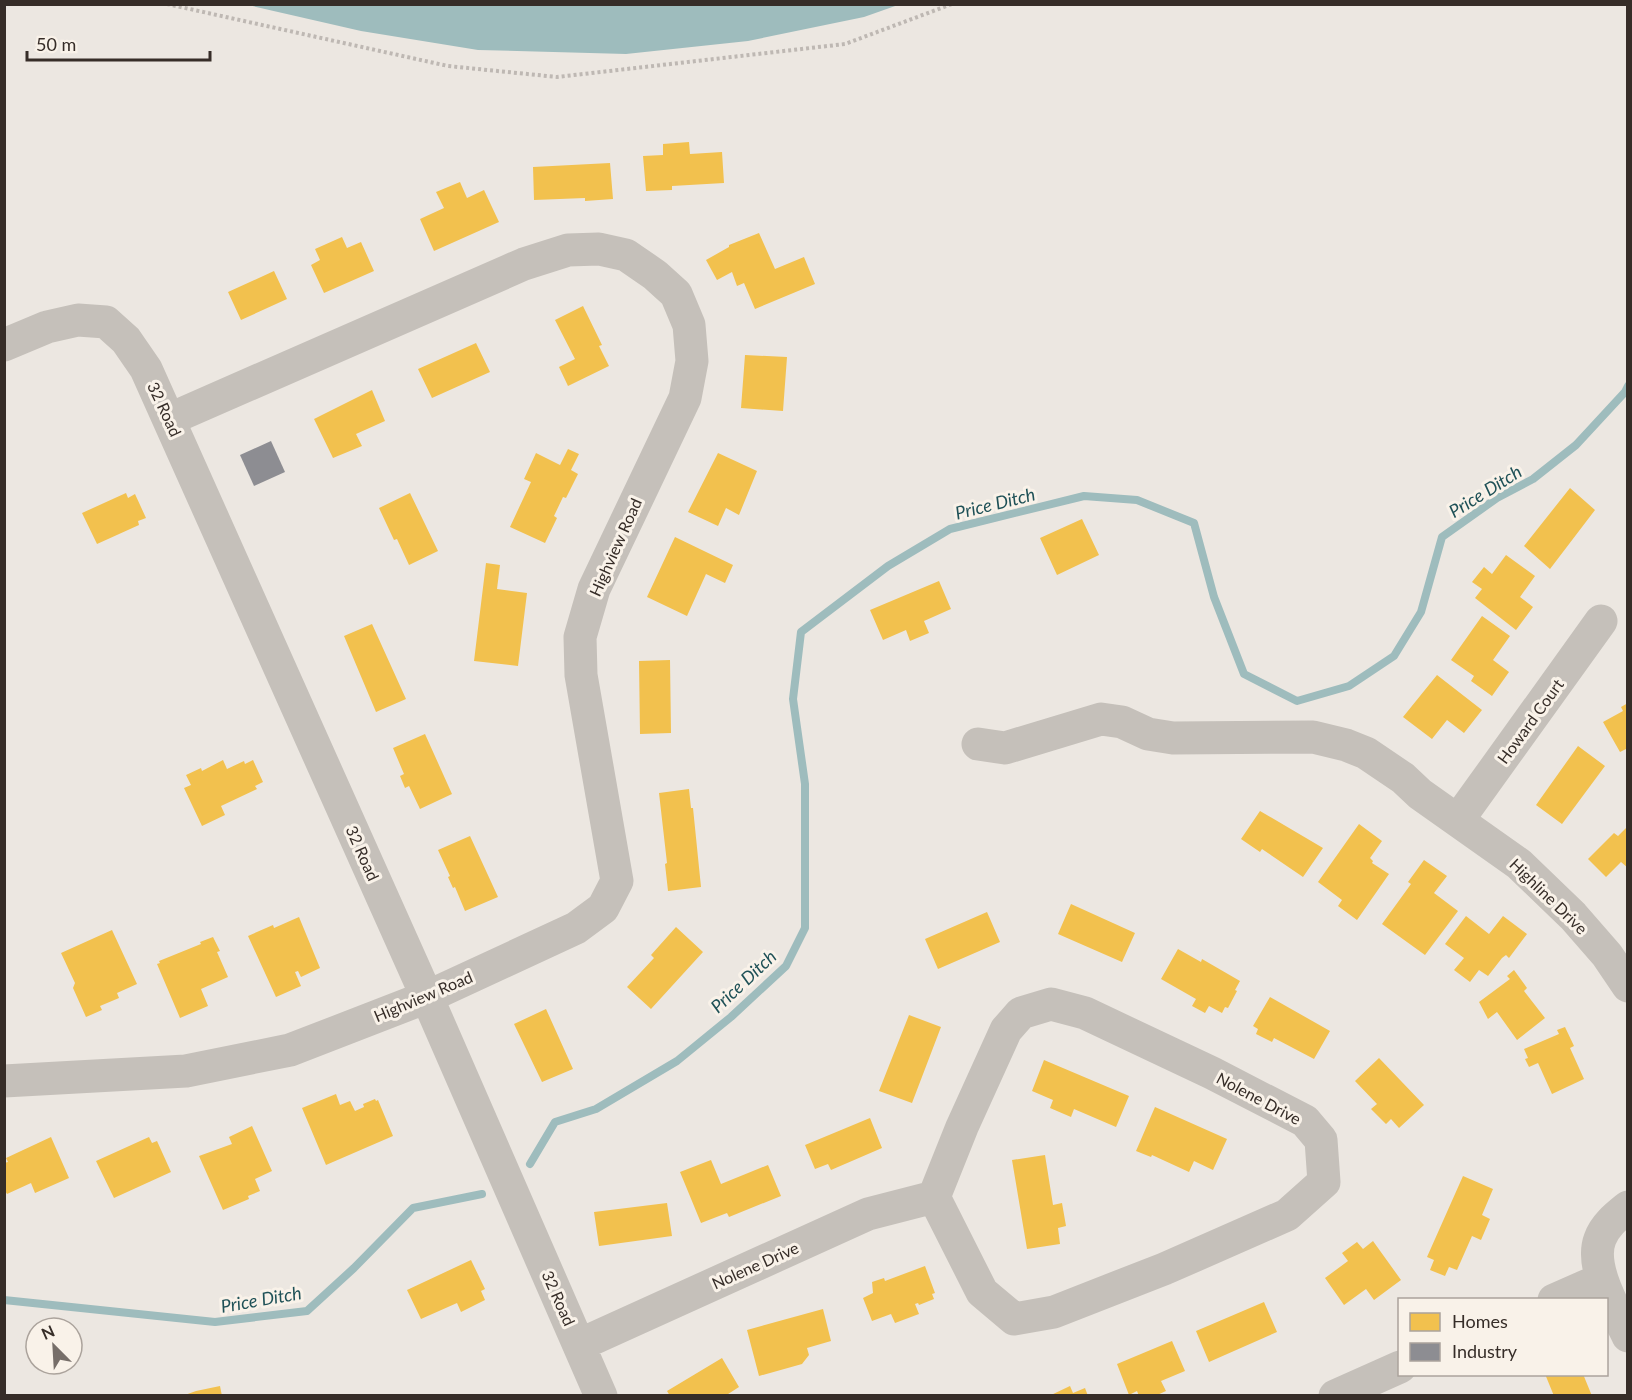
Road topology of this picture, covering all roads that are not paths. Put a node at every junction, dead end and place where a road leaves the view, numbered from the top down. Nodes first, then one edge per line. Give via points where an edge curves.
1 (4, 345) edge
2 (170, 419) junction
3 (1601, 621) dead end
4 (978, 744) dead end
5 (1458, 820) junction
6 (1628, 986) edge
7 (426, 997) junction
8 (4, 1081) edge
9 (934, 1197) junction
10 (1628, 1207) edge
11 (1602, 1279) junction
12 (1556, 1298) edge
13 (1628, 1336) edge
14 (579, 1345) junction
15 (1398, 1368) edge
16 (601, 1395) edge
17 (1335, 1395) edge

1 - 2 street, 32 Road via 47,327 78,320 106,322 126,340 146,369
2 - 7 street, 32 Road
2 - 7 street, Highview Road via 524,264 568,250 599,249 626,255 676,294 689,325 692,361 685,398 594,590 580,637 580,675 616,881 603,908 576,928
3 - 5 street, Howard Court
4 - 5 street, Highline Drive via 1005,748 1101,719 1173,738 1313,737 1366,753
5 - 6 street, Highline Drive via 1519,864 1573,916
7 - 8 street, Highview Road via 290,1050 186,1071
7 - 14 street, 32 Road
9 - 9 street, Nolene Drive via 982,1292 1014,1319 1054,1312 1287,1215 1324,1182 1321,1140 1305,1121 1212,1073 1085,1013 1051,1004 1021,1013 1006,1030
9 - 14 street, Nolene Drive via 867,1214
10 - 11 street via 1610,1222 1600,1239 1597,1258
11 - 12 street
11 - 13 street
14 - 16 street, 32 Road
15 - 17 street

